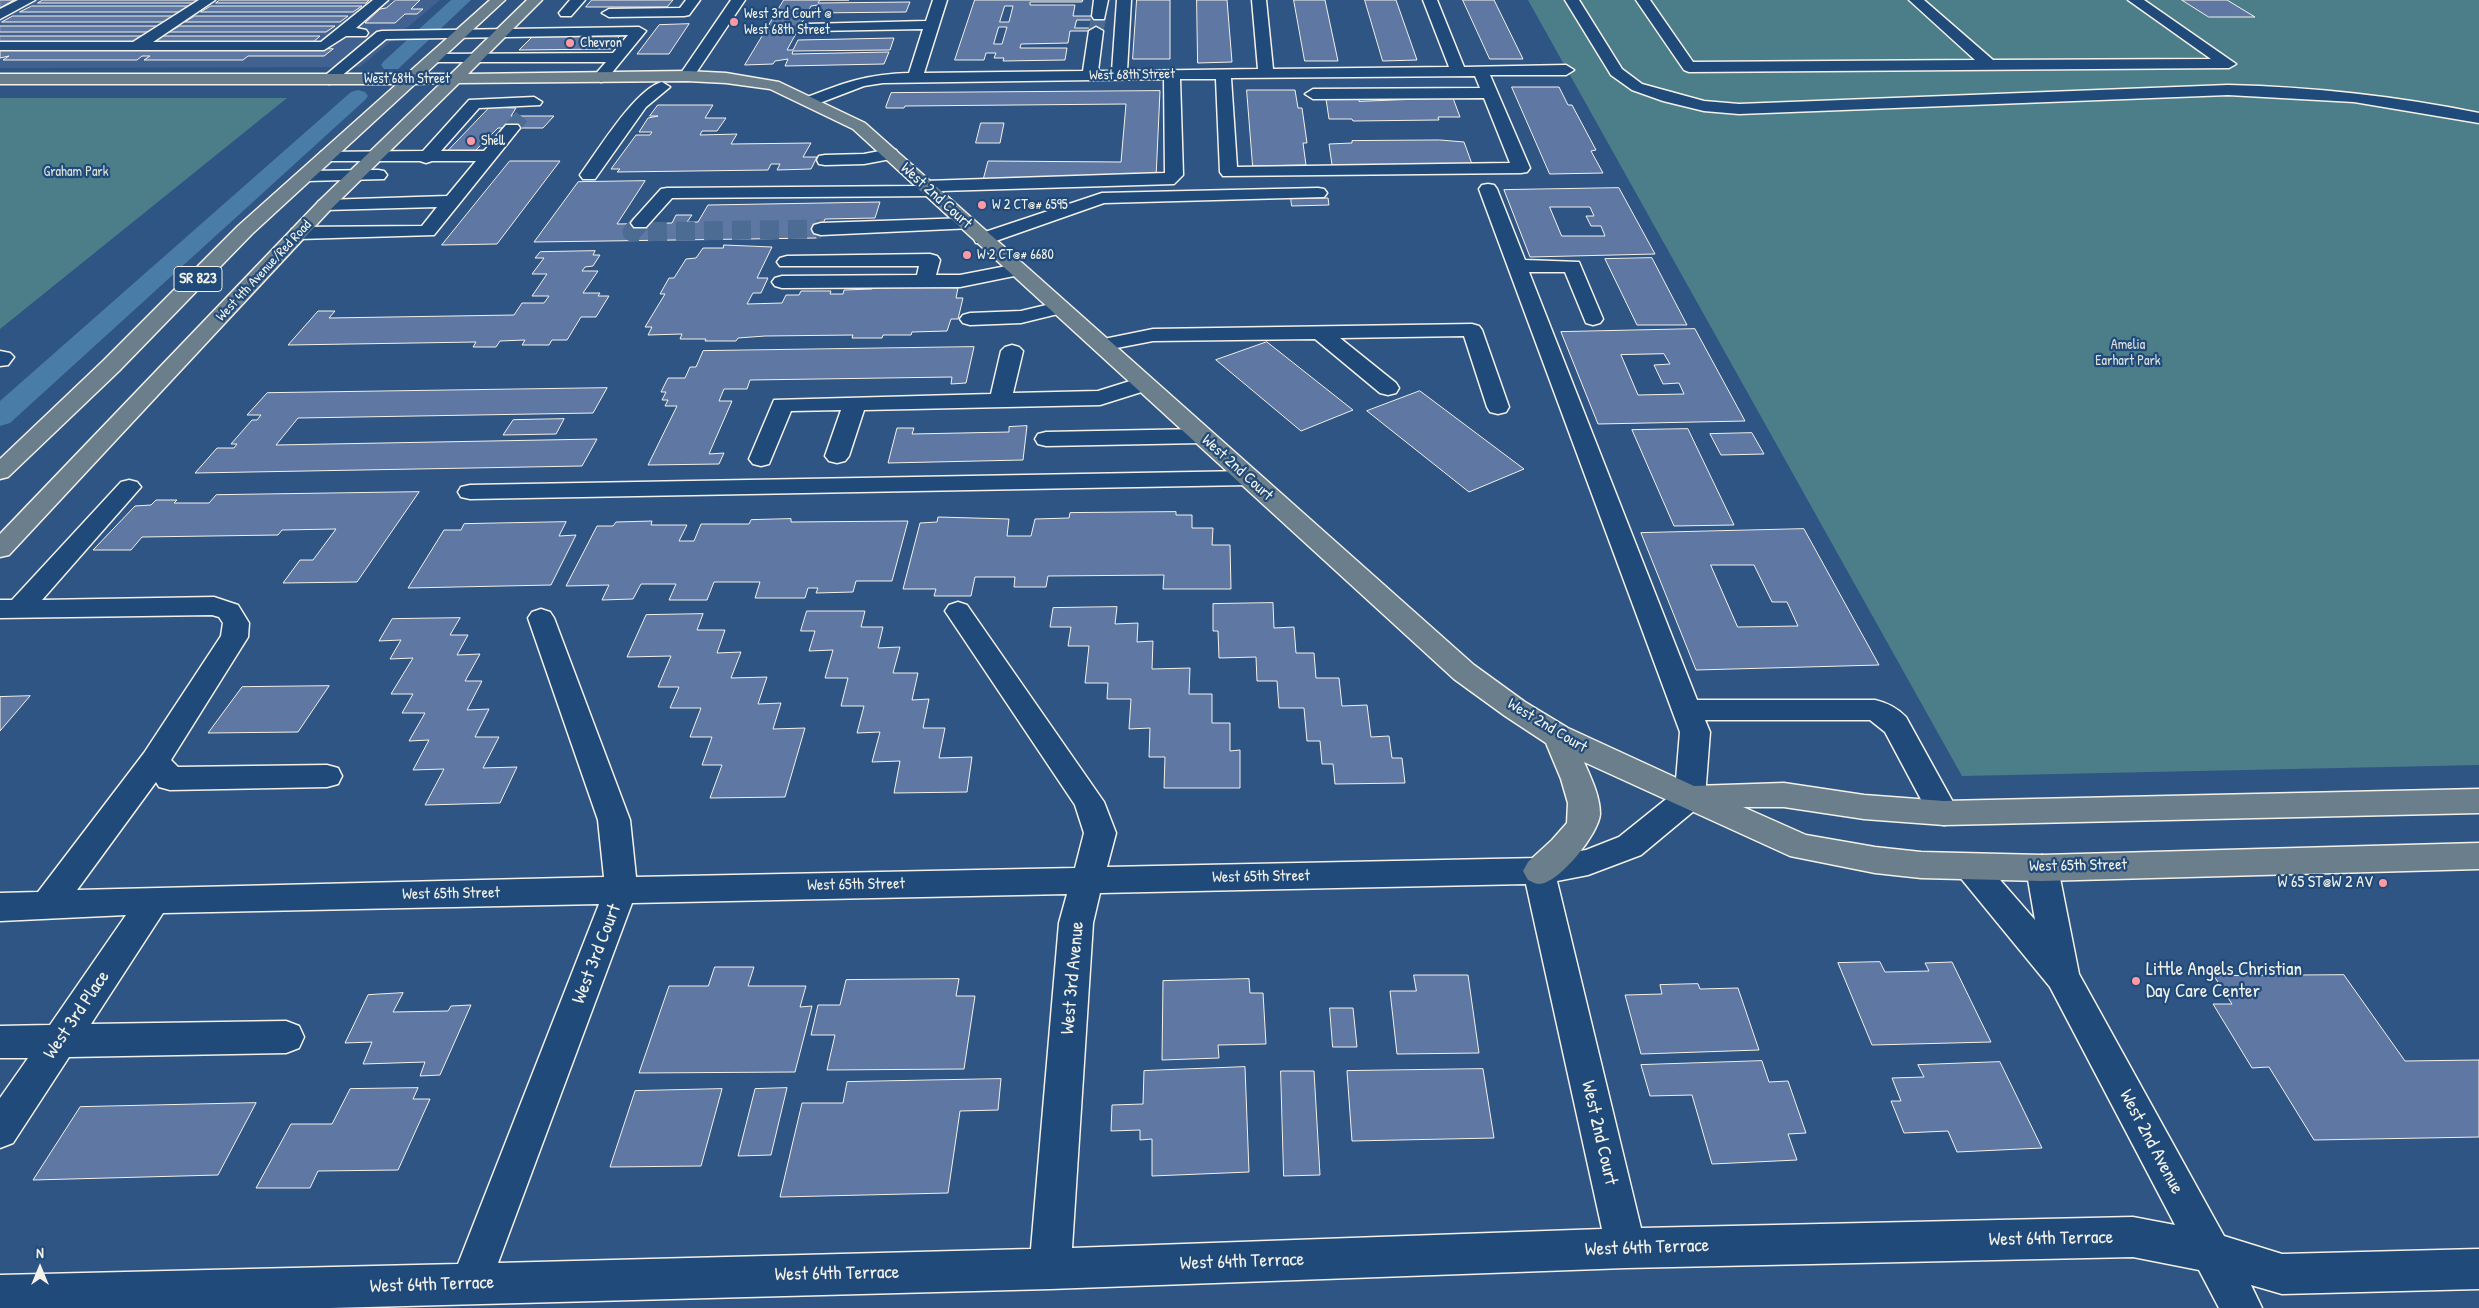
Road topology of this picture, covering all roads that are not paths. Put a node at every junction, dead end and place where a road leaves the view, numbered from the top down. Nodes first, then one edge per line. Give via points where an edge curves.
1 (28, 0) edge
2 (208, 0) edge
3 (381, 0) edge
4 (498, 0) edge
5 (578, 0) edge
6 (693, 0) edge
7 (738, 0) edge
8 (940, 0) edge
9 (1101, 0) edge
10 (1124, 0) edge
11 (1259, 0) edge
12 (1430, 0) edge
13 (1572, 0) edge
14 (1643, 0) edge
15 (1916, 0) edge
16 (2136, 0) edge
17 (540, 9) edge
18 (566, 13) junction
19 (521, 14) junction
20 (0, 15) edge
21 (482, 15) junction
22 (1099, 16) tunnel mouth
23 (932, 25) junction
24 (812, 27) dead end
25 (1096, 31) tunnel mouth
26 (343, 32) junction
27 (502, 32) junction
28 (463, 33) junction
29 (382, 35) junction
30 (0, 46) edge
31 (136, 46) junction
32 (544, 57) junction
33 (617, 57) junction
34 (435, 58) junction
35 (474, 58) junction
36 (2227, 63) junction
37 (1988, 65) junction
38 (1480, 70) junction
39 (1566, 70) dead end
40 (1458, 71) junction
41 (1266, 73) junction
42 (1172, 74) junction
43 (1223, 74) junction
44 (1090, 75) junction
45 (1119, 75) junction
46 (687, 76) junction
47 (601, 77) junction
48 (915, 77) junction
49 (526, 78) junction
50 (0, 79) edge
51 (329, 79) junction
52 (448, 83) junction
53 (405, 84) junction
54 (662, 87) junction
55 (544, 88) junction
56 (0, 90) edge
57 (2268, 90) junction
58 (1489, 93) junction
59 (1313, 94) dead end
60 (811, 101) junction
61 (534, 102) junction
62 (2479, 118) edge
63 (890, 154) junction
64 (327, 156) junction
65 (489, 156) junction
66 (373, 157) junction
67 (426, 158) junction
68 (825, 160) dead end
69 (355, 175) junction
70 (395, 175) dead end
71 (454, 175) dead end
72 (474, 175) junction
73 (589, 175) dead end
74 (306, 176) junction
75 (928, 189) junction
76 (1488, 189) dead end
77 (1318, 193) dead end
78 (453, 201) junction
79 (325, 205) junction
80 (640, 223) dead end
81 (821, 229) tunnel mouth
82 (975, 232) junction
83 (299, 233) junction
84 (787, 262) dead end
85 (1518, 266) junction
86 (1018, 270) junction
87 (925, 281) junction
88 (782, 282) dead end
89 (1059, 308) junction
90 (970, 319) dead end
91 (1593, 319) dead end
92 (1318, 330) junction
93 (1101, 345) junction
94 (1012, 351) dead end
95 (1142, 384) junction
96 (1388, 388) dead end
97 (1001, 400) junction
98 (855, 404) junction
99 (1498, 407) dead end
100 (1201, 436) junction
101 (1046, 439) dead end
102 (837, 456) dead end
103 (761, 459) dead end
104 (0, 472) edge
105 (1248, 478) junction
106 (129, 487) dead end
107 (470, 492) dead end
108 (0, 549) edge
109 (9, 609) edge
110 (958, 611) dead end
111 (541, 618) dead end
112 (1687, 710) junction
113 (1558, 736) junction
114 (155, 761) junction
115 (327, 776) dead end
116 (1690, 796) junction
117 (2479, 801) edge
118 (1944, 813) junction
119 (2479, 856) edge
120 (1970, 867) junction
121 (2042, 868) junction
122 (1538, 871) junction
123 (1089, 880) junction
124 (621, 890) junction
125 (154, 900) junction
126 (47, 905) junction
127 (0, 907) edge
128 (2062, 976) junction
129 (286, 1037) dead end
130 (60, 1041) junction
131 (0, 1042) edge
132 (0, 1130) edge
133 (1626, 1248) junction
134 (2209, 1252) junction
135 (1050, 1269) junction
136 (2479, 1269) edge
137 (470, 1284) junction
138 (0, 1296) edge
139 (2241, 1308) edge

1 - 20 street
2 - 31 street
3 - 26 street
4 - 21 main road, SR 823
5 - 18 street
6 - 18 street via 684,12
7 - 46 street
8 - 23 street
9 - 22 street
10 - 45 street
11 - 41 street
12 - 40 street
13 - 57 street via 1616,72 1637,87 1704,106 1739,109
14 - 37 street via 1690,67
15 - 37 street
16 - 36 street
17 - 18 street
17 - 19 main road, West 4th Avenue/Red Road / SR 823
19 - 21 street
19 - 27 main road, West 4th Avenue/Red Road / SR 823
21 - 28 main road, SR 823
23 - 24 street
23 - 48 street
25 - 44 street
26 - 29 street
26 - 31 street via 324,46
27 - 28 street
27 - 33 street via 639,31
27 - 35 main road, West 4th Avenue/Red Road / SR 823
28 - 29 street
28 - 34 main road, SR 823
29 - 51 street
30 - 31 street
32 - 33 street
32 - 35 street
32 - 49 street
33 - 47 street
34 - 35 street
34 - 53 main road, SR 823
35 - 52 main road, West 4th Avenue/Red Road / SR 823
36 - 37 street
36 - 57 street
38 - 39 street, West 68th Street
38 - 40 street, West 68th Street
38 - 58 street
40 - 41 street, West 68th Street
41 - 43 street, West 68th Street
42 - 43 street, West 68th Street
42 - 45 street, West 68th Street
42 - 75 street via 1174,175 1168,180
43 - 58 street via 1229,172 1521,168
44 - 45 street, West 68th Street
44 - 48 street, West 68th Street
46 - 47 main road, West 68th Street
46 - 60 main road, West 68th Street via 774,85
47 - 49 main road, West 68th Street
48 - 60 street, West 68th Street via 860,82
49 - 52 main road, West 68th Street
50 - 51 main road, West 68th Street
51 - 53 main road, West 68th Street
52 - 53 main road, West 68th Street
52 - 55 main road, West 68th Street
52 - 66 main road, West 4th Avenue/Red Road / SR 823
53 - 56 main road, West 68th Street
53 - 64 main road, SR 823
54 - 55 main road, West 68th Street
54 - 60 main road, West 68th Street via 726,87
54 - 73 street via 640,104
55 - 61 street
57 - 62 street via 2362,99
58 - 59 street
60 - 63 main road, West 2nd Court via 859,126
61 - 65 street
61 - 67 street via 475,103
63 - 68 street via 864,159
63 - 75 main road, West 2nd Court
64 - 66 street
64 - 74 main road, SR 823
65 - 67 street
65 - 72 street
66 - 67 street
66 - 69 main road, West 4th Avenue/Red Road / SR 823
69 - 70 street
69 - 74 street
69 - 79 main road, West 4th Avenue/Red Road / SR 823
71 - 72 street
72 - 78 street
74 - 104 main road, SR 823 via 245,230 111,366
75 - 80 street via 667,193
75 - 82 main road, West 2nd Court
76 - 85 street
77 - 82 street via 1102,198
78 - 79 street
78 - 83 street via 427,231
79 - 83 main road, West 4th Avenue/Red Road / SR 823
81 - 82 street
82 - 86 main road, West 2nd Court
83 - 108 main road, West 4th Avenue/Red Road / SR 823
84 - 87 street via 930,260
85 - 91 street via 1572,266
85 - 112 street
86 - 87 street via 960,281
86 - 89 main road, West 2nd Court
87 - 88 street
89 - 90 street via 1021,317
89 - 93 main road, West 2nd Court
92 - 93 street via 1153,334
92 - 96 street
92 - 99 street via 1472,330
93 - 95 main road, West 2nd Court
94 - 97 street
95 - 97 street via 1100,398
95 - 100 main road, West 2nd Court
97 - 98 street
98 - 102 street
98 - 103 street via 782,405
100 - 101 street
100 - 105 main road, West 2nd Court
105 - 107 street
105 - 113 main road, West 2nd Court via 1464,672
106 - 109 street
109 - 114 street via 214,606 228,610 236,623 234,637
110 - 123 street, West 3rd Avenue via 1088,802 1100,833
111 - 124 street, West 3rd Court via 614,820
112 - 116 street via 1695,732
112 - 118 street via 1875,710 1896,725
113 - 116 main road, West 2nd Court
113 - 122 main road via 1579,787 1583,823 1571,841
114 - 115 street via 170,779
114 - 126 street
116 - 118 main road via 1784,794 1864,807
116 - 120 main road, West 65th Street via 1801,847 1875,860
116 - 122 street, West 65th Street via 1630,846 1588,862
117 - 118 main road
119 - 121 main road, West 65th Street
120 - 121 main road, West 65th Street
120 - 128 street, West 2nd Avenue
121 - 128 street, West 2nd Avenue
122 - 123 street, West 65th Street
122 - 133 street, West 2nd Court
123 - 124 street, West 65th Street
123 - 135 street, West 3rd Avenue via 1076,923
124 - 125 street, West 65th Street
124 - 137 street, West 3rd Court
125 - 126 street, West 65th Street
125 - 130 street, West 3rd Place
126 - 127 street, West 65th Street
128 - 134 street, West 2nd Avenue
129 - 130 street
130 - 131 street
130 - 132 street, West 3rd Place
133 - 134 street, West 64th Terrace via 2133,1237
133 - 135 street, West 64th Terrace
134 - 136 street, West 64th Terrace via 2282,1274
134 - 139 street, West 2nd Avenue
135 - 137 street, West 64th Terrace
137 - 138 street, West 64th Terrace

